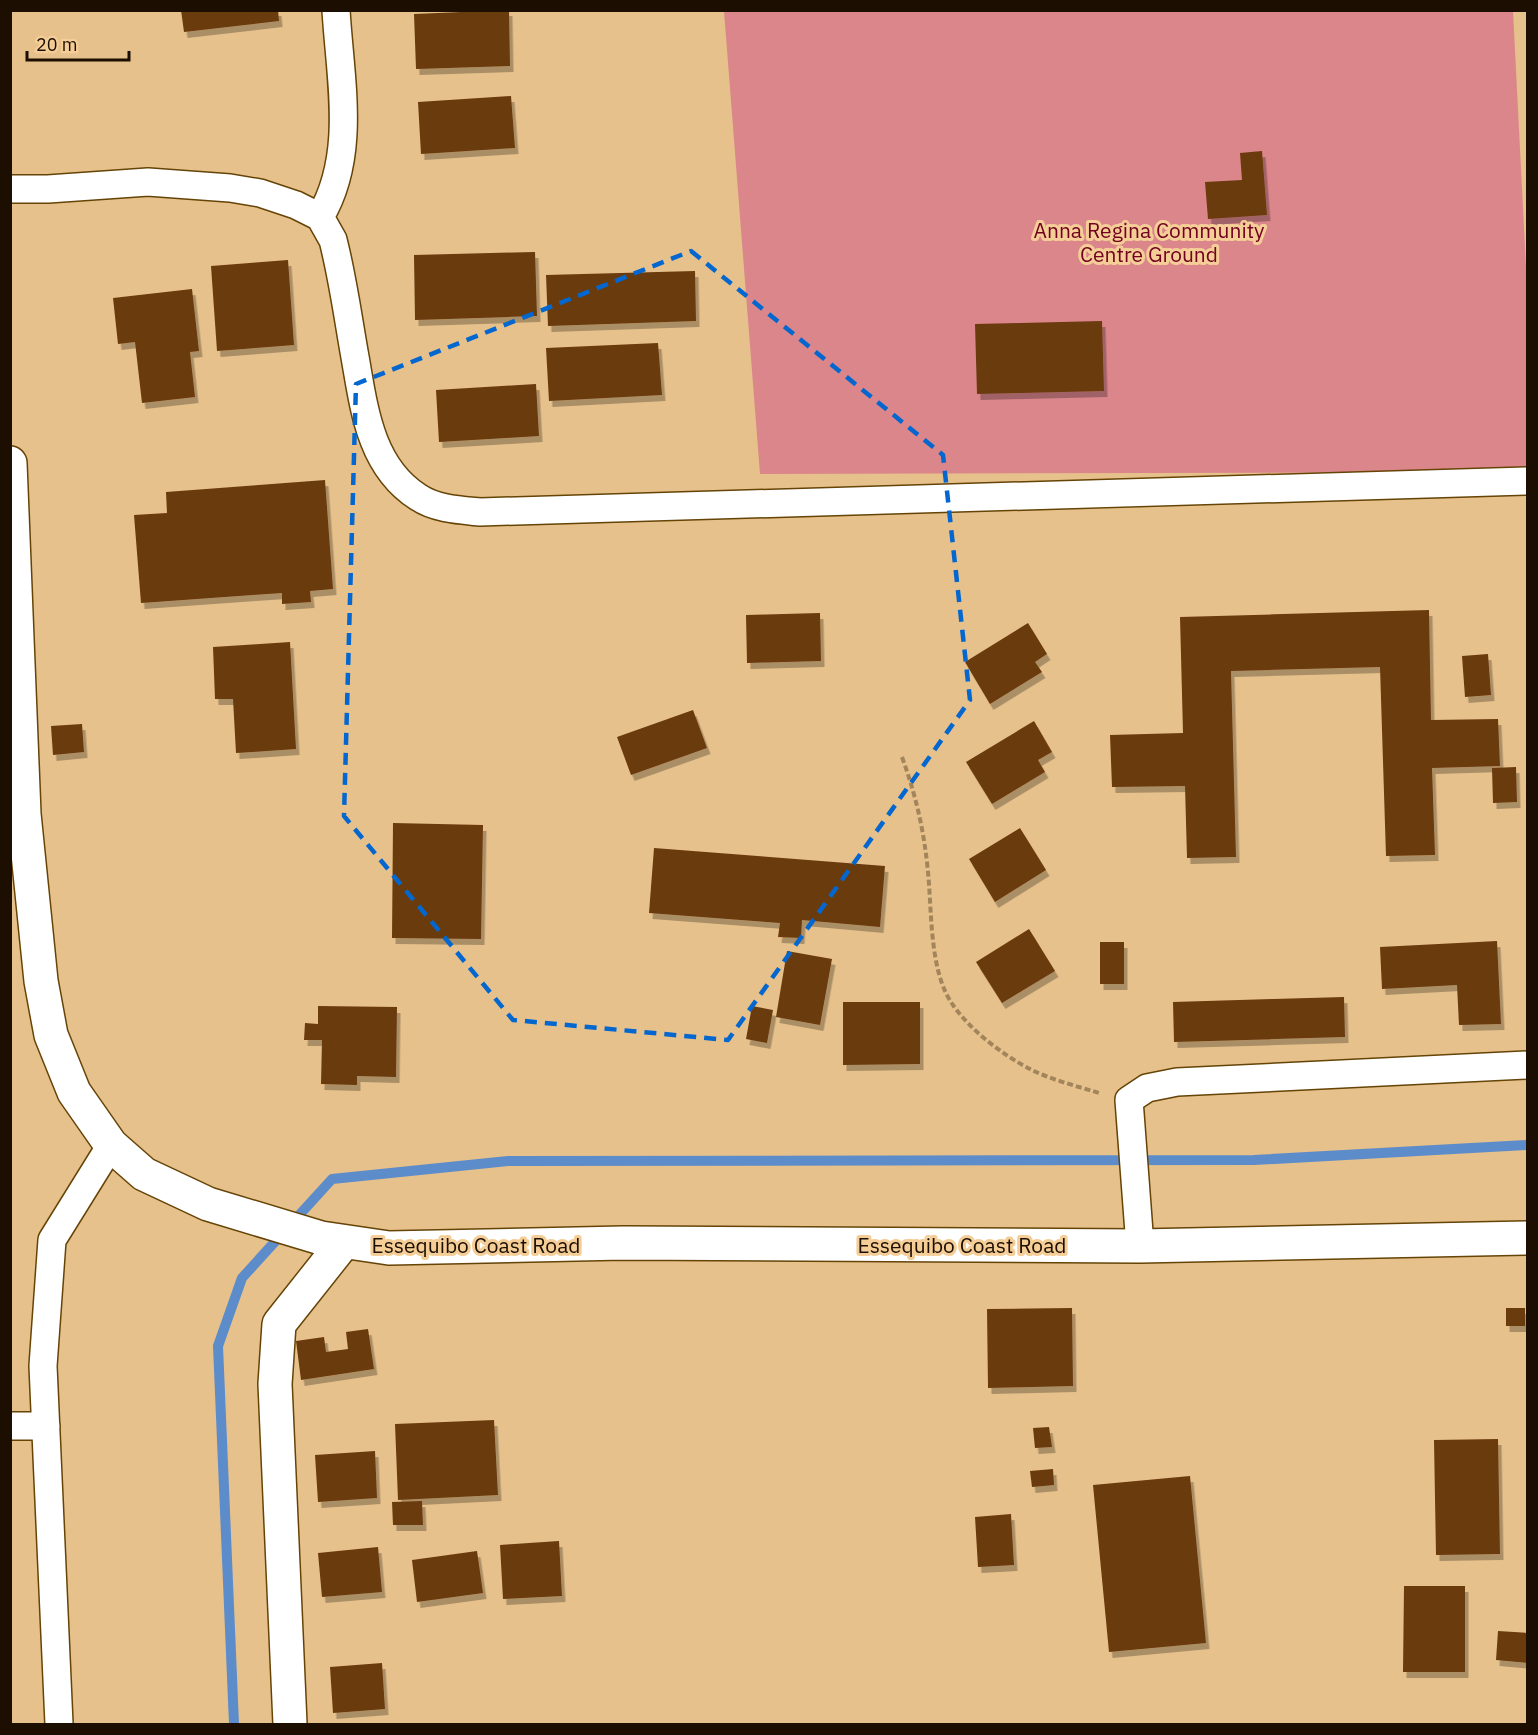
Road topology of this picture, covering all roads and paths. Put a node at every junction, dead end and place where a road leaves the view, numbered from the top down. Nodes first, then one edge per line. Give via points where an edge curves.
1 (336, 10) edge
2 (10, 189) edge
3 (320, 217) junction
4 (10, 464) edge
5 (1527, 481) edge
6 (902, 757) dead end
7 (1527, 1065) edge
8 (1129, 1100) junction
9 (111, 1145) junction
10 (1527, 1238) edge
11 (333, 1240) junction
12 (1140, 1246) junction
13 (10, 1426) edge
14 (46, 1426) junction
15 (59, 1725) edge
16 (290, 1725) edge

1 - 3 street via 345,137 330,201
2 - 3 street via 148,182 191,184 260,193
3 - 5 street via 333,240 364,414 378,451 397,479 419,498 448,509 503,511
4 - 9 main road, Essequibo Coast Road via 24,814 41,981 51,1035 74,1092
6 - 8 path via 918,801 940,975 952,1005 978,1032 1030,1069
7 - 8 street via 1177,1082 1147,1088
8 - 12 street
9 - 11 main road, Essequibo Coast Road via 144,1174 208,1204
9 - 14 street via 52,1240 43,1366
10 - 12 main road, Essequibo Coast Road
11 - 12 main road, Essequibo Coast Road via 389,1248 623,1243
11 - 16 main road via 279,1324 275,1384
13 - 14 street
14 - 15 street

